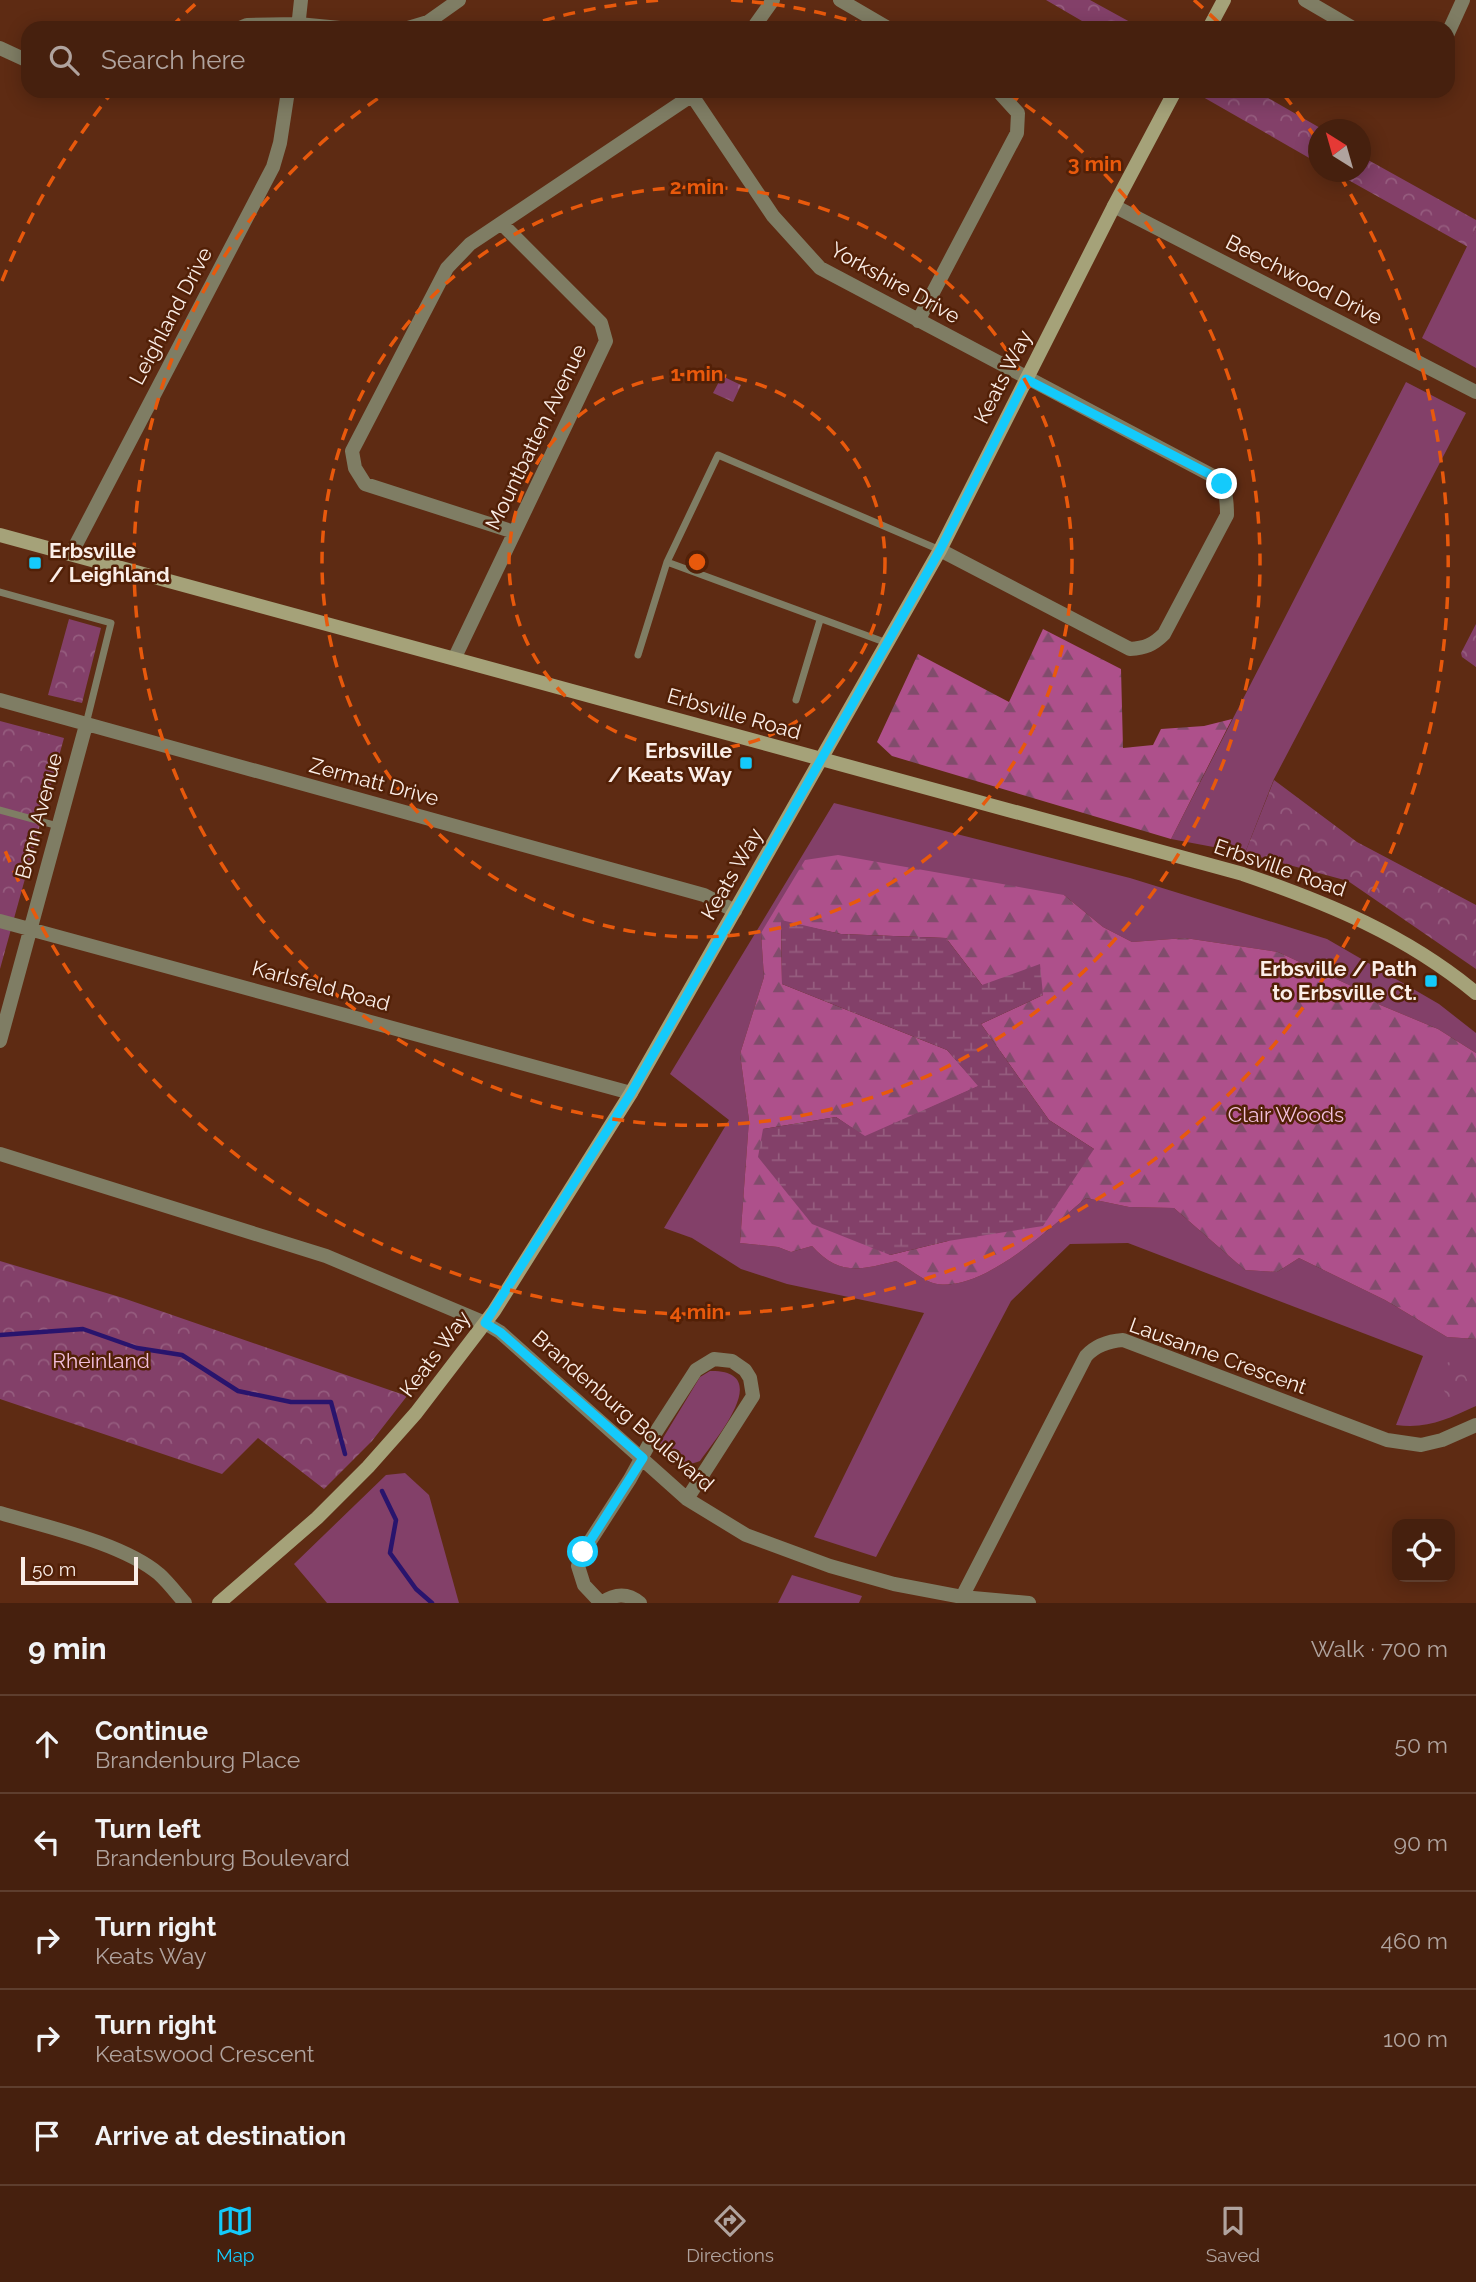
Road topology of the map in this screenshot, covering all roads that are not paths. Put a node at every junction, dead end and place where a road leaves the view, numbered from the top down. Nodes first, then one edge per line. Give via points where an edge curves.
1 (301, 0) edge
2 (459, 0) edge
3 (773, 0) edge
4 (840, 0) edge
5 (1224, 0) edge
6 (1305, 0) edge
7 (1463, 0) edge
8 (299, 21) edge
9 (429, 21) edge
10 (758, 21) edge
11 (876, 21) edge
12 (1213, 21) edge
13 (1341, 21) edge
14 (1453, 21) edge
15 (0, 48) edge
16 (21, 58) edge
17 (287, 98) edge
18 (690, 98) edge
19 (699, 98) edge
20 (1004, 98) edge
21 (1171, 98) edge
22 (1114, 206) junction
23 (502, 224) junction
24 (918, 321) junction
25 (1026, 379) junction
26 (1476, 392) edge
27 (514, 532) junction
28 (0, 535) edge
29 (940, 550) junction
30 (71, 554) junction
31 (667, 562) junction
32 (0, 592) edge
33 (820, 620) junction
34 (887, 643) junction
35 (638, 654) dead end
36 (455, 657) junction
37 (796, 700) dead end
38 (0, 701) edge
39 (86, 725) junction
40 (820, 760) junction
41 (0, 810) edge
42 (58, 826) junction
43 (735, 911) junction
44 (0, 921) edge
45 (30, 930) junction
46 (1476, 993) edge
47 (0, 1038) edge
48 (631, 1093) junction
49 (0, 1154) edge
50 (485, 1323) junction
51 (1476, 1425) edge
52 (643, 1458) junction
53 (687, 1499) junction
54 (0, 1513) edge
55 (962, 1597) junction
56 (185, 1603) edge
57 (219, 1603) edge
58 (601, 1603) edge
59 (640, 1603) edge
60 (1029, 1603) edge

1 - 8 street
2 - 9 street
3 - 10 street
4 - 11 street
5 - 12 street
6 - 13 street
7 - 14 street
15 - 16 street
17 - 30 street, Leighland Drive via 273,167
18 - 23 street
19 - 24 street, Yorkshire Drive via 773,216 820,268
20 - 24 street via 1018,113 1017,133
21 - 22 street, Keats Way
22 - 25 street, Keats Way
22 - 26 street, Beechwood Drive
23 - 27 street, Mountbatten Avenue via 601,323 606,341
23 - 27 street via 470,244 447,268 352,451 365,484
24 - 25 street, Yorkshire Drive
25 - 29 street, Keats Way
25 - 29 street, Yorkshire Drive via 1213,476 1222,484 1227,514 1164,634 1143,648 1130,649
27 - 36 street, Mountbatten Avenue
28 - 30 street, Erbsville Road
29 - 31 lane via 718,456
29 - 34 street, Keats Way
30 - 36 street, Erbsville Road
31 - 33 lane
31 - 35 lane
32 - 39 lane via 111,624
33 - 34 lane
33 - 37 lane
34 - 40 street, Keats Way
36 - 40 street, Erbsville Road
38 - 39 street, Zermatt Drive
39 - 42 street, Bonn Avenue
39 - 43 street, Zermatt Drive via 704,895
40 - 43 street, Keats Way
40 - 46 street, Erbsville Road via 1243,874 1311,897 1362,919
41 - 42 lane
42 - 45 street, Bonn Avenue
43 - 48 street, Keats Way
44 - 45 street, Karlsfeld Road
45 - 47 street, Bonn Avenue
45 - 48 street, Karlsfeld Road
48 - 50 street, Keats Way
49 - 50 street, Brandenburg Boulevard via 326,1256
50 - 52 street, Brandenburg Boulevard
50 - 57 street, Keats Way via 416,1413 368,1466 317,1518
51 - 55 street, Lausanne Crescent via 1421,1446 1387,1440 1123,1340 1112,1341 1086,1356
52 - 53 street, Brandenburg Boulevard
52 - 53 street via 696,1370 706,1362 723,1359 745,1370 753,1396
52 - 58 street via 578,1566 584,1585
53 - 55 street, Brandenburg Boulevard via 746,1535 830,1566
54 - 56 street via 137,1560 159,1574
55 - 60 street, Brandenburg Boulevard
58 - 59 street via 618,1595

